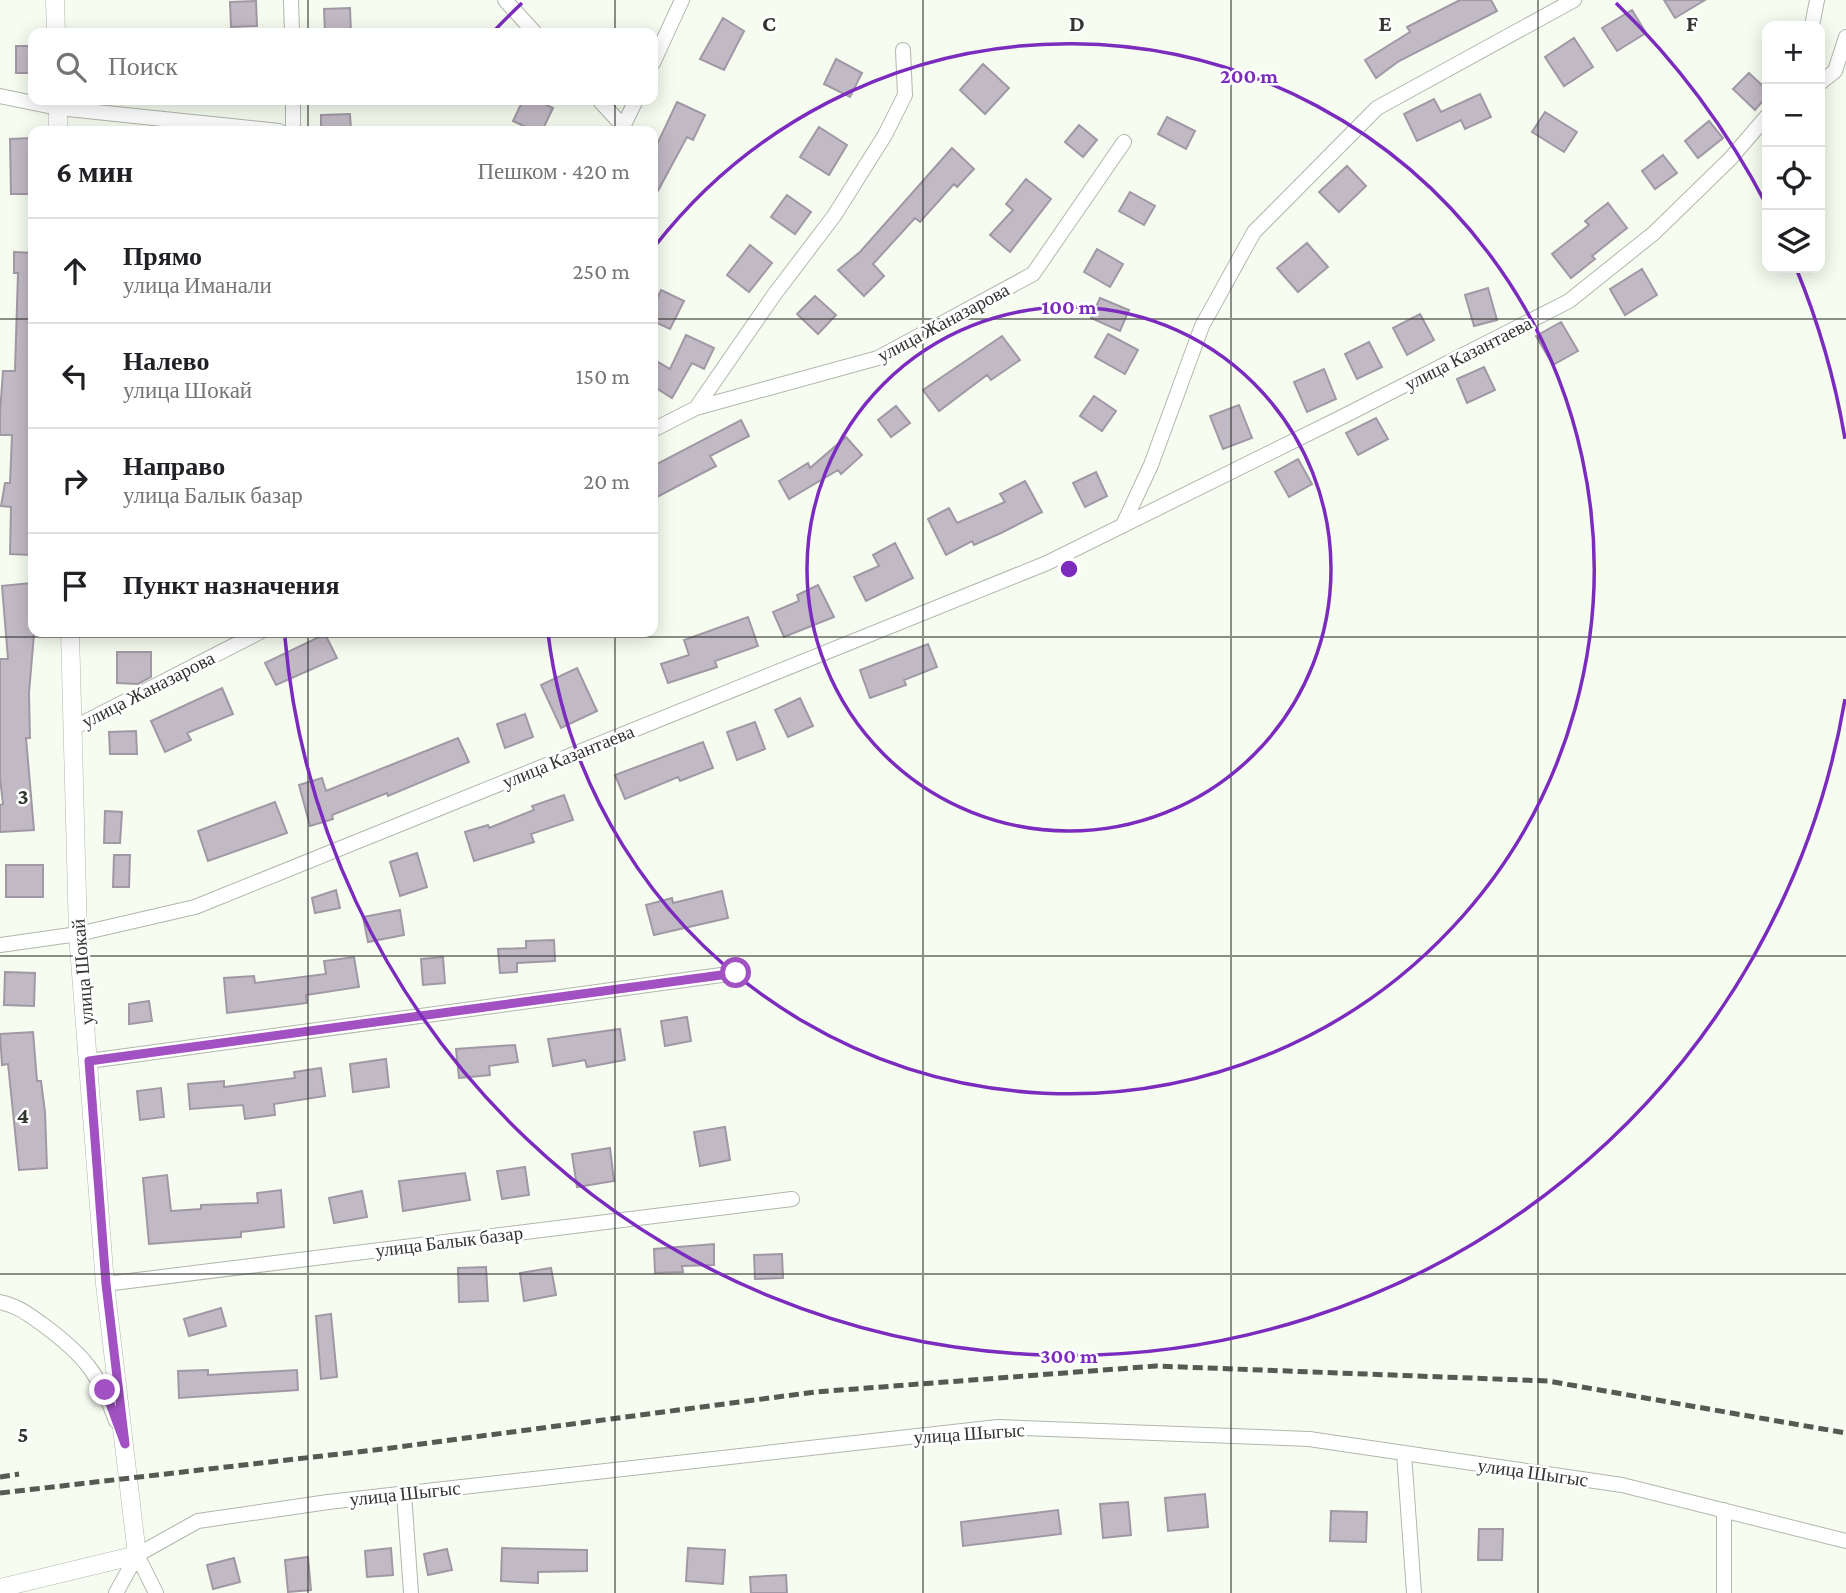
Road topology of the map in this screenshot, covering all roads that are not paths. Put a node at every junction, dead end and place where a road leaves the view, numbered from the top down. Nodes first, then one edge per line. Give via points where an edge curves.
1 (55, 0) edge
2 (291, 0) edge
3 (505, 0) edge
4 (682, 0) edge
5 (1574, 0) edge
6 (1817, 0) edge
7 (1813, 21) edge
8 (56, 28) edge
9 (292, 28) edge
10 (530, 28) edge
11 (1846, 37) edge
12 (903, 50) dead end
13 (658, 52) edge
14 (1825, 79) edge
15 (0, 96) edge
16 (28, 100) edge
17 (58, 105) edge
18 (66, 105) edge
19 (293, 105) edge
20 (602, 105) edge
21 (634, 105) edge
22 (1762, 122) edge
23 (58, 126) edge
24 (238, 126) edge
25 (293, 126) edge
26 (620, 126) edge
27 (623, 126) edge
28 (1762, 132) edge
29 (1124, 142) dead end
30 (1730, 159) junction
31 (696, 408) junction
32 (658, 427) edge
33 (1123, 525) junction
34 (70, 637) edge
35 (250, 637) edge
36 (73, 728) junction
37 (78, 934) junction
38 (0, 945) edge
39 (736, 973) dead end
40 (89, 1061) junction
41 (792, 1199) dead end
42 (106, 1284) junction
43 (0, 1302) edge
44 (125, 1444) junction
45 (1404, 1453) junction
46 (404, 1493) junction
47 (1724, 1510) junction
48 (1846, 1541) edge
49 (137, 1555) junction
50 (0, 1588) edge
51 (116, 1593) edge
52 (156, 1593) edge
53 (411, 1593) edge
54 (1414, 1593) edge
55 (1724, 1593) edge

1 - 8 street
2 - 9 street
3 - 10 street
4 - 13 street
5 - 33 street via 1377,108 1254,232 1202,326 1151,466
6 - 7 street
11 - 14 street via 1835,71
12 - 31 street, улица Жаназарова via 905,94 885,135 834,216
15 - 16 street
17 - 23 street
18 - 24 street
19 - 25 street
20 - 26 street
21 - 27 street
22 - 30 street, улица Казантаева
28 - 30 street
29 - 31 street, улица Жаназарова via 1033,274 878,358
30 - 33 street, улица Казантаева via 1654,233 1569,301
31 - 32 street, улица Жаназарова
33 - 37 street, улица Казантаева via 1048,563 195,907
34 - 36 street, улица Шокай
35 - 36 street, улица Жаназарова
36 - 37 street, улица Шокай
37 - 38 street, улица Казантаева
37 - 40 street, улица Шокай
39 - 40 street
40 - 42 street, улица Шокай
41 - 42 street, улица Балык базар
42 - 44 street, улица Шокай
43 - 44 street via 16,1306 76,1349 105,1390
44 - 49 street, улица Шокай
45 - 46 street, улица Шыгыс via 1309,1439 998,1427
45 - 47 street, улица Шыгыс via 1622,1485
45 - 54 street
46 - 49 street, улица Шыгыс via 198,1521
46 - 53 street
47 - 48 street, улица Шыгыс
47 - 55 street
49 - 50 street
49 - 51 street
49 - 52 street

